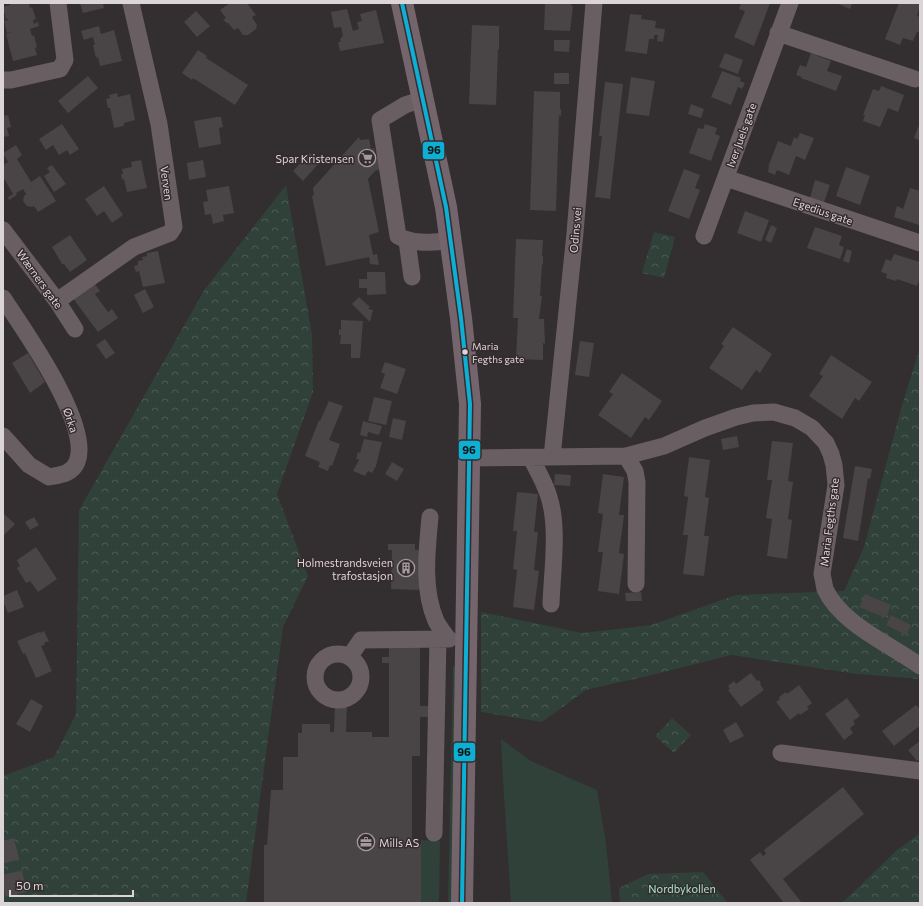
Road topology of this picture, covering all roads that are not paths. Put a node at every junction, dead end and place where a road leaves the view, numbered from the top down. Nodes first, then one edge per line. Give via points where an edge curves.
1 (58, 3) edge
2 (131, 3) edge
3 (402, 3) edge
4 (594, 3) edge
5 (790, 3) edge
6 (778, 33) junction
7 (915, 79) dead end
8 (3, 80) edge
9 (423, 99) junction
10 (726, 178) junction
11 (3, 230) edge
12 (704, 236) dead end
13 (407, 241) junction
14 (451, 241) junction
15 (920, 243) edge
16 (412, 277) dead end
17 (3, 298) edge
18 (57, 301) junction
19 (75, 329) dead end
20 (3, 436) edge
21 (626, 456) junction
22 (470, 458) junction
23 (531, 458) junction
24 (552, 458) junction
25 (430, 517) dead end
26 (636, 584) dead end
27 (551, 604) dead end
28 (451, 639) junction
29 (350, 656) dead end
30 (920, 666) edge
31 (781, 753) dead end
32 (920, 771) edge
33 (434, 833) dead end
34 (462, 903) edge

1 - 8 street via 65,60 60,68
2 - 18 street, Verven via 159,124 174,227 170,233 134,247
3 - 9 main road
4 - 24 street, Odins vei via 575,233
5 - 6 street, Iver Juels gate
6 - 7 street
6 - 10 street, Iver Juels gate
9 - 13 street via 377,115 398,236
9 - 14 main road
10 - 12 street, Iver Juels gate
10 - 15 street, Egedius gate
11 - 18 street, Wærners gate
13 - 14 street
13 - 16 street
14 - 22 main road via 470,404
17 - 20 street, Ørka via 54,378 73,421 79,446 77,463 66,474 49,477 30,465
18 - 19 street, Wærners gate
21 - 24 street, Maria Fegths gate
21 - 26 street via 635,471 637,482
21 - 30 street, Maria Fegths gate via 664,446 736,416 753,413 774,412 795,418 812,428 826,443 831,454 836,485 822,574 825,588 847,618
22 - 23 street, Maria Fegths gate
22 - 28 main road
23 - 24 street, Maria Fegths gate
23 - 27 street via 550,497 552,511 554,540
25 - 28 street via 427,548 428,593 436,621
28 - 29 street via 361,640
28 - 33 street
28 - 34 main road
31 - 32 street

